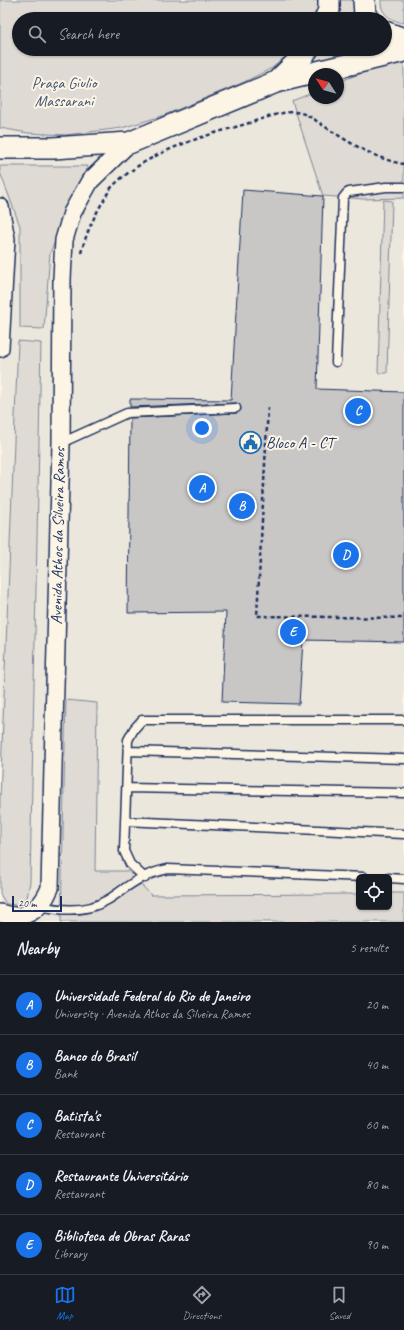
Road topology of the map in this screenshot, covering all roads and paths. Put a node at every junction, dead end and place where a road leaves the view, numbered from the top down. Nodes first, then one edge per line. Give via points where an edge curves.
1 (330, 0) edge
2 (364, 0) edge
3 (328, 12) edge
4 (365, 12) edge
5 (392, 35) edge
6 (404, 39) edge
7 (404, 50) edge
8 (392, 53) edge
9 (303, 56) edge
10 (380, 56) edge
11 (276, 82) junction
12 (129, 143) junction
13 (0, 148) edge
14 (404, 164) edge
15 (404, 187) edge
16 (0, 207) edge
17 (81, 260) dead end
18 (0, 348) edge
19 (336, 362) dead end
20 (268, 407) dead end
21 (236, 408) dead end
22 (61, 443) junction
23 (404, 618) edge
24 (404, 720) edge
25 (128, 751) junction
26 (404, 759) edge
27 (126, 788) junction
28 (404, 793) edge
29 (125, 821) junction
30 (404, 834) edge
31 (356, 877) edge
32 (145, 878) junction
33 (392, 878) edge
34 (404, 879) edge
35 (38, 906) junction
36 (103, 911) dead end
37 (0, 913) edge
38 (76, 918) dead end

1 - 3 street
2 - 4 street
5 - 6 street
7 - 8 street
9 - 11 street
10 - 11 street
11 - 12 street
12 - 13 street via 53,148
12 - 22 street, Avenida Athos da Silveira Ramos via 90,182 72,213 64,240
14 - 17 path via 394,163 365,150 312,117 295,112 279,114 222,131 169,150 142,163 111,188 96,212 86,237
15 - 19 lane via 349,192 343,198
16 - 18 street via 6,239
20 - 23 path via 257,616
21 - 22 lane via 127,413
22 - 35 street, Avenida Athos da Silveira Ramos via 50,888
24 - 25 lane via 142,720 128,740
25 - 26 lane
25 - 27 lane
27 - 28 lane
27 - 29 lane
29 - 30 lane
29 - 32 lane via 124,851 130,864
31 - 32 lane via 168,869
32 - 36 lane
33 - 34 lane
35 - 37 street, Avenida Athos da Silveira Ramos via 22,916 14,917
35 - 38 lane via 62,916

